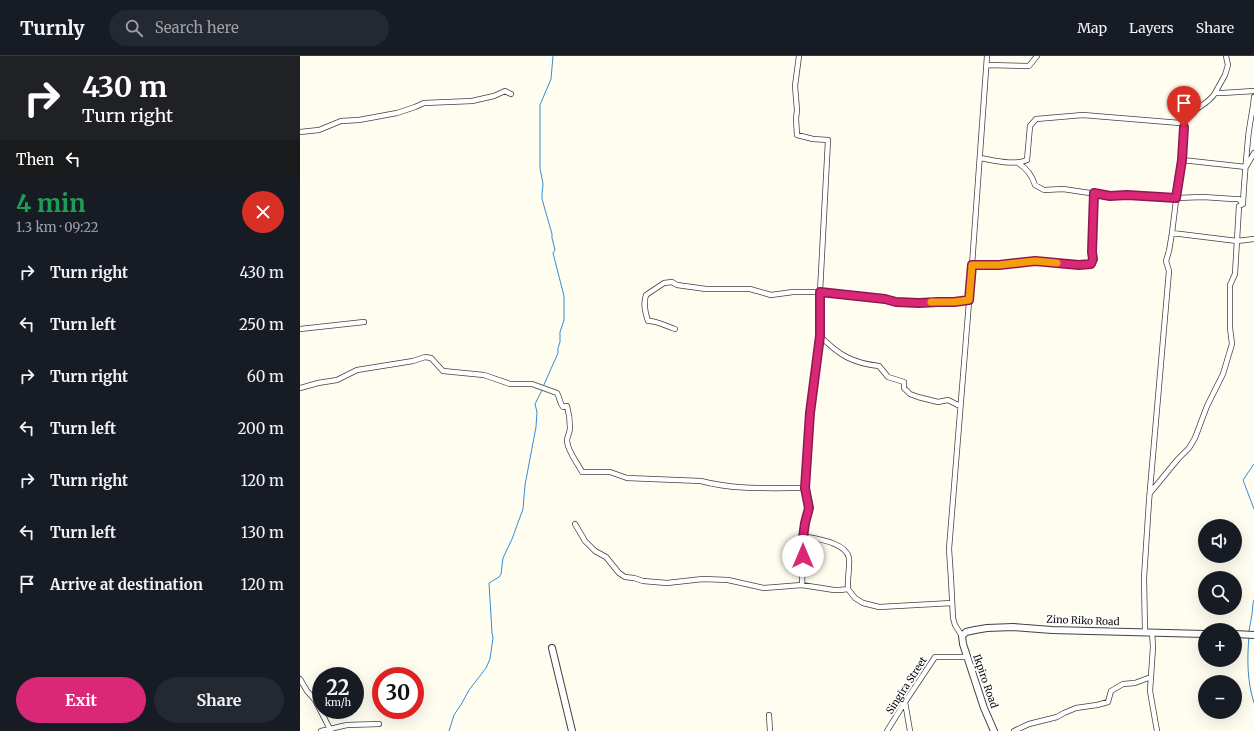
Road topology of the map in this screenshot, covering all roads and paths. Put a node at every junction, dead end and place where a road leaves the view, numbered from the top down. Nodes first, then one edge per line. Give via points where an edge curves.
1 (799, 56) edge
2 (987, 56) edge
3 (1037, 56) edge
4 (1226, 56) edge
5 (987, 65) junction
6 (1254, 91) edge
7 (1215, 92) junction
8 (511, 94) dead end
9 (1254, 97) edge
10 (1180, 123) junction
11 (300, 132) edge
12 (1254, 153) edge
13 (980, 158) junction
14 (1182, 160) junction
15 (1018, 163) junction
16 (1246, 166) junction
17 (1094, 193) junction
18 (1176, 198) junction
19 (1243, 204) junction
20 (1172, 233) junction
21 (1237, 240) junction
22 (1254, 240) edge
23 (972, 265) junction
24 (820, 292) junction
25 (969, 300) junction
26 (364, 322) dead end
27 (300, 329) edge
28 (675, 329) dead end
29 (820, 336) junction
30 (300, 388) edge
31 (960, 406) junction
32 (805, 488) junction
33 (1149, 494) junction
34 (575, 524) dead end
35 (803, 536) junction
36 (802, 585) junction
37 (848, 589) junction
38 (952, 603) junction
39 (1145, 632) junction
40 (1152, 632) junction
41 (1198, 634) edge
42 (1242, 634) edge
43 (1254, 635) edge
44 (962, 636) junction
45 (552, 648) dead end
46 (967, 657) junction
47 (1151, 677) junction
48 (300, 679) edge
49 (905, 702) junction
50 (769, 715) dead end
51 (379, 724) dead end
52 (330, 730) edge
53 (321, 731) edge
54 (572, 731) edge
55 (770, 731) edge
56 (887, 731) edge
57 (910, 731) edge
58 (994, 731) edge
59 (1014, 731) edge
60 (1157, 731) edge

1 - 24 street via 795,86 798,135 828,140
2 - 5 street
3 - 5 street via 1030,66
4 - 7 street via 1228,65
5 - 13 street
6 - 7 street
7 - 10 street via 1211,100
8 - 11 street via 505,91 472,101 424,103 397,114 341,121 319,130
9 - 16 street
10 - 14 street via 1184,127
10 - 15 street via 1083,115 1036,119 1030,126 1026,160
12 - 16 street
13 - 15 street
13 - 23 street
14 - 16 street
14 - 18 street
15 - 17 street via 1025,167 1035,184 1044,190 1062,189
16 - 19 street
17 - 18 street via 1110,196
17 - 23 street via 1091,264 1035,261
18 - 19 street via 1239,199
18 - 20 street
19 - 21 street via 1240,206
20 - 21 street
20 - 33 street via 1166,261 1169,271
21 - 22 street
21 - 33 street via 1235,274 1230,285 1232,344 1223,374 1195,438
23 - 25 street
24 - 25 street via 896,302
24 - 28 street via 771,295 750,289 706,289 672,282 664,283 646,295 644,308 648,321
24 - 29 street
25 - 31 street
26 - 27 street
29 - 31 street via 847,357 860,363 879,366 888,377 904,382 904,388 910,394 938,402 948,400
29 - 32 street via 810,413
30 - 32 street via 337,380 357,370 431,358 443,371 484,375 510,384 532,384 557,393 560,403 564,407 567,406 570,426 568,446 582,472 610,472 627,478 701,481 750,488
31 - 38 street via 949,549
32 - 35 street via 809,508
33 - 39 street via 1144,578
34 - 36 street via 585,541 606,557 625,577 667,583 703,579 728,580 764,588
35 - 36 street
35 - 37 street via 833,543 844,549 848,557
36 - 37 street
37 - 38 street via 863,603 879,607
38 - 44 street via 955,625
39 - 40 street, Zino Riko Road
39 - 44 street, Zino Riko Road via 1007,627 975,630
40 - 41 street, Zino Riko Road
40 - 47 street
42 - 43 street
44 - 46 street, Ikpiro Road
45 - 54 street
46 - 49 street, Singira Street via 935,657
46 - 58 street, Ikpiro Road
47 - 59 street via 1135,684 1123,684 1112,691 1108,702 1076,708
47 - 60 street via 1150,691
48 - 52 street via 315,700
49 - 56 street, Singira Street
49 - 57 street
50 - 55 street
51 - 52 street via 347,725
52 - 53 street

